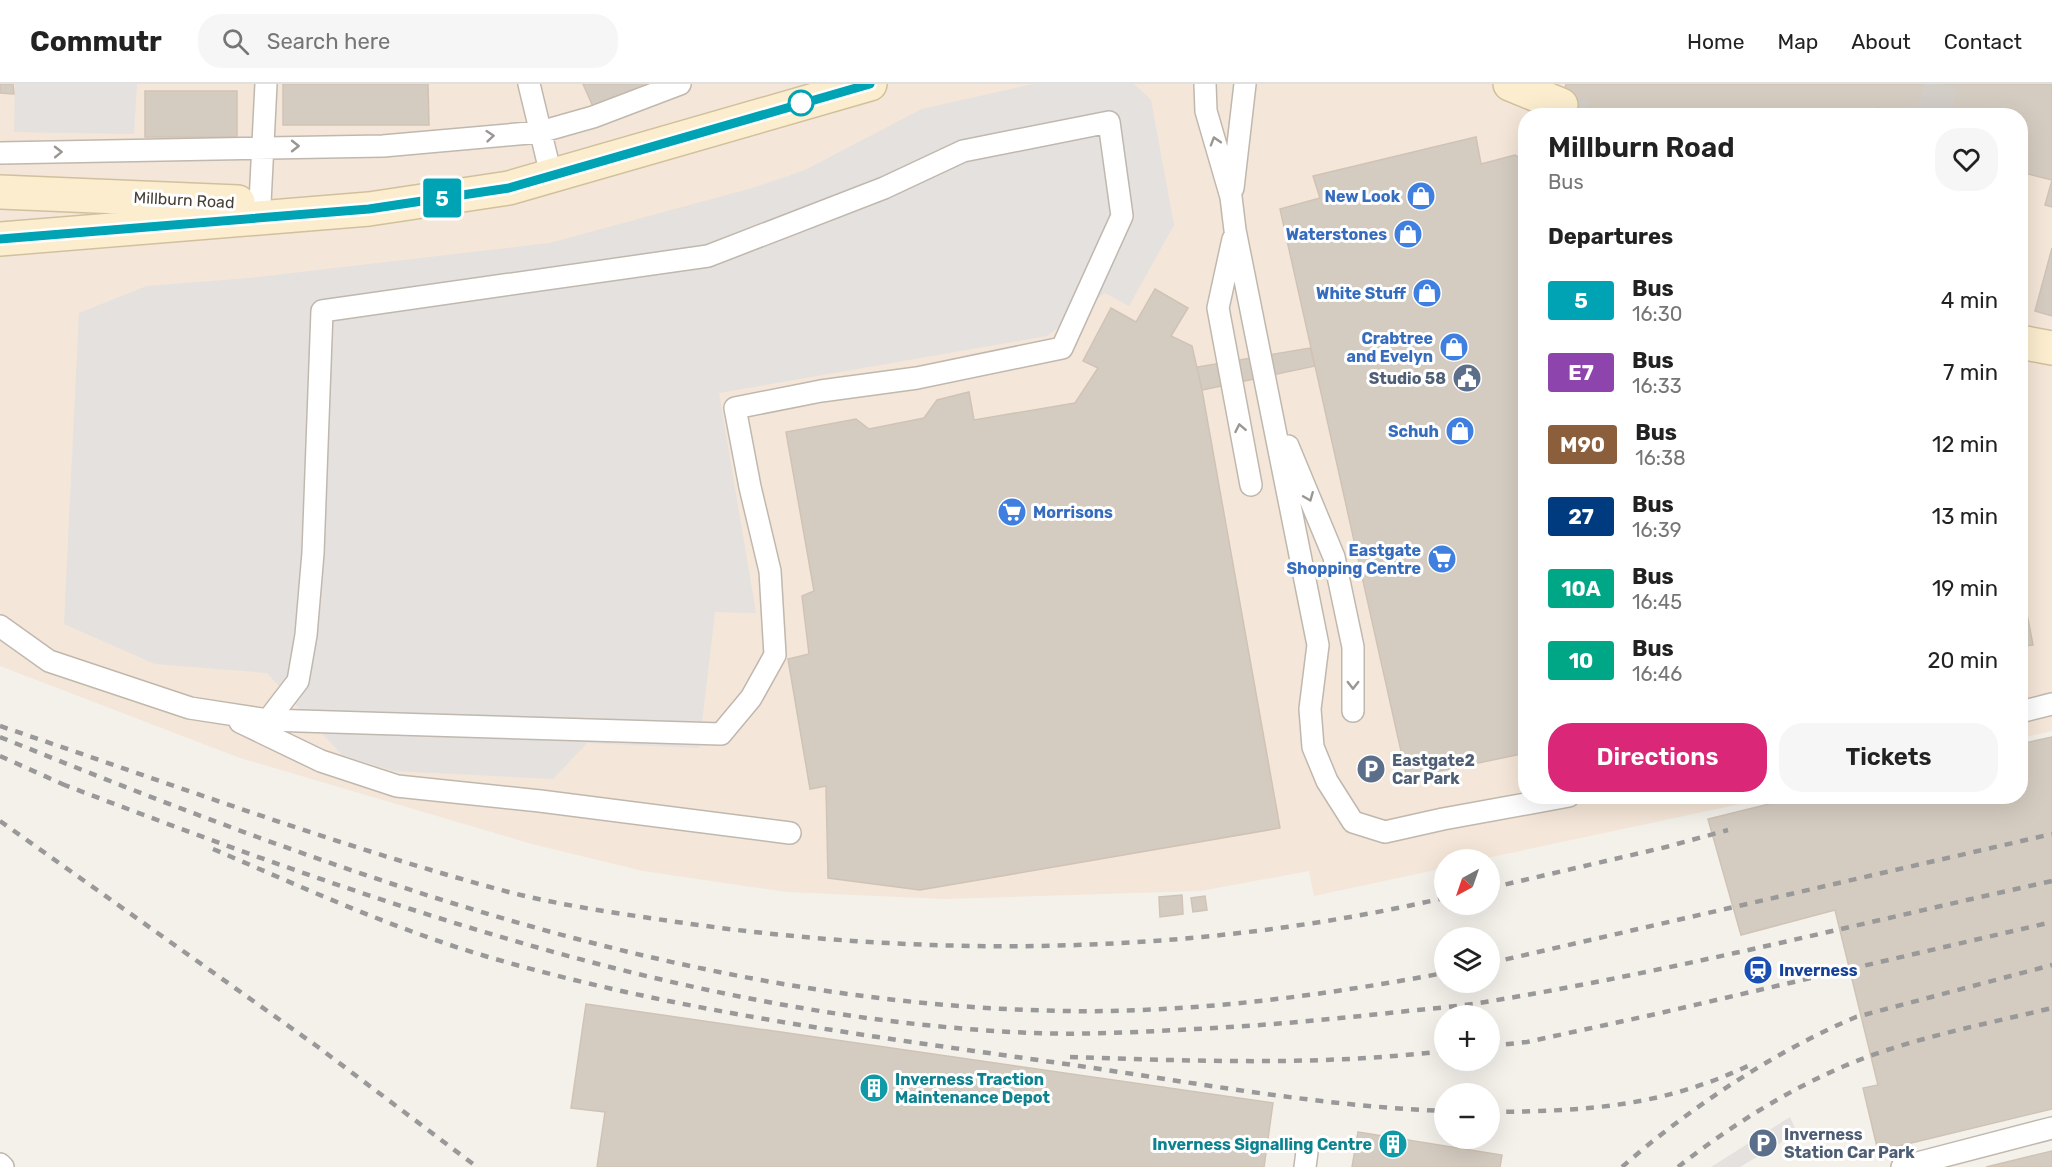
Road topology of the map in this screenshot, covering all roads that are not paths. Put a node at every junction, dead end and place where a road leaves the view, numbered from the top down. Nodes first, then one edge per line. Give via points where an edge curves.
1 (266, 84) edge
2 (529, 84) edge
3 (680, 84) edge
4 (793, 84) edge
5 (870, 84) edge
6 (1205, 84) edge
7 (1245, 84) edge
8 (1510, 84) edge
9 (1561, 105) tunnel mouth
10 (540, 132) junction
11 (689, 135) junction
12 (263, 146) junction
13 (0, 153) edge
14 (551, 176) junction
15 (0, 192) edge
16 (1232, 197) junction
17 (260, 203) junction
18 (369, 209) junction
19 (1235, 230) junction
20 (0, 239) edge
21 (2028, 344) edge
22 (2052, 348) edge
23 (1271, 404) junction
24 (1251, 485) dead end
25 (0, 626) edge
26 (2052, 704) edge
27 (2028, 710) edge
28 (1353, 711) dead end
29 (219, 712) junction
30 (268, 720) junction
31 (1525, 804) edge
32 (790, 833) dead end
33 (2052, 1128) edge
34 (0, 1164) edge
35 (3, 1167) edge
36 (1902, 1167) edge

1 - 12 lane
2 - 10 lane
3 - 10 lane
4 - 11 main road, Millburn Road
5 - 11 main road, Millburn Road
16 -> 6 lane via 1206,111
7 - 16 lane
8 - 9 main road
12 -> 10 lane via 383,146
10 - 14 lane
11 - 14 main road, Millburn Road
13 -> 12 lane
12 - 17 lane
14 - 18 main road, Millburn Road via 509,188
15 - 17 main road, Millburn Road
16 - 19 lane
17 - 18 main road, Millburn Road
18 - 20 main road, Millburn Road
19 - 23 lane
24 -> 19 lane via 1218,308
21 - 22 main road
23 -> 28 lane via 1334,557 1353,647
23 - 31 lane via 1318,645 1310,708 1313,747 1327,781 1353,822 1385,832
25 - 29 lane via 49,661 190,708
26 - 27 lane
29 - 30 lane
29 - 32 lane via 321,761 397,786
30 - 30 lane via 298,681 306,635 322,311 708,256 884,188 963,151 1109,122 1122,216 1062,348 917,378 735,408 770,571 775,655 751,698 721,734
33 - 36 lane
34 - 35 lane

